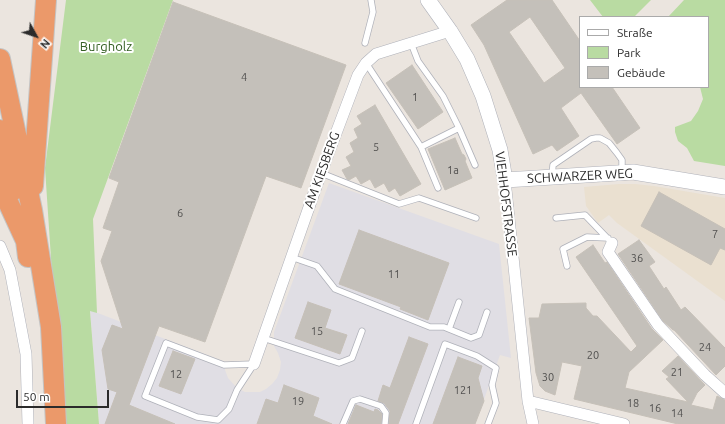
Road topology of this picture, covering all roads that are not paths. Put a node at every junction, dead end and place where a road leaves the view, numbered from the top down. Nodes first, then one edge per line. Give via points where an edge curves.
1 (46, 0) edge
2 (371, 0) edge
3 (428, 0) edge
4 (450, 31) junction
5 (411, 42) junction
6 (365, 43) dead end
7 (0, 59) edge
8 (366, 63) junction
9 (459, 128) junction
10 (1, 136) edge
11 (421, 147) junction
12 (475, 165) dead end
13 (622, 172) junction
14 (321, 173) junction
15 (0, 175) edge
16 (552, 177) junction
17 (505, 180) junction
18 (725, 187) edge
19 (438, 188) dead end
20 (32, 210) junction
21 (476, 218) dead end
22 (556, 218) dead end
23 (610, 240) junction
24 (26, 241) junction
25 (0, 246) edge
26 (291, 257) junction
27 (567, 266) dead end
28 (458, 302) dead end
29 (487, 312) dead end
30 (449, 329) junction
31 (362, 330) dead end
32 (262, 338) junction
33 (254, 364) junction
34 (725, 393) edge
35 (528, 401) junction
36 (28, 424) edge
37 (44, 424) edge
38 (56, 424) edge
39 (344, 424) edge
40 (385, 424) edge
41 (416, 424) edge
42 (488, 424) edge
43 (533, 424) edge
44 (624, 424) edge

1 - 20 highway
2 - 6 lane via 373,12
3 - 4 street, VIEHHOFSTRASSE
4 - 5 street, AM KIESBERG
4 - 17 street, VIEHHOFSTRASSE via 467,59 483,96 500,150
5 - 8 street, AM KIESBERG via 376,54
5 - 9 lane via 418,61 443,96
7 - 20 highway
8 - 11 lane
8 - 14 street, AM KIESBERG via 358,75
9 - 11 lane
9 - 12 lane
10 - 24 highway
11 - 19 lane
13 - 16 street, SCHWARZER WEG
13 - 16 lane via 622,160 618,153 609,143 596,138 553,165
13 - 18 street, SCHWARZER WEG
14 - 21 lane via 399,204 419,198
14 - 26 street, AM KIESBERG
15 - 24 highway via 8,202
16 - 17 street, SCHWARZER WEG
17 - 35 street, VIEHHOFSTRASSE
20 - 38 highway via 51,326
22 - 23 lane via 585,215
23 - 27 lane via 587,237 563,249
23 - 34 street via 608,252 658,325
24 - 37 highway via 39,328
25 - 36 street via 10,270 26,354
26 - 30 lane via 317,266 335,289 430,327
26 - 32 street, AM KIESBERG
28 - 30 lane
29 - 30 lane via 479,335 470,338
31 - 32 lane via 352,358 339,363
32 - 33 street, AM KIESBERG
33 - 33 lane via 228,409 218,420 198,417 145,396 166,343 224,365
35 - 43 street, VIEHHOFSTRASSE
35 - 44 street
39 - 40 lane via 352,401 360,399 381,406 386,413
41 - 42 lane via 445,344 477,356 496,368 492,385 496,403

